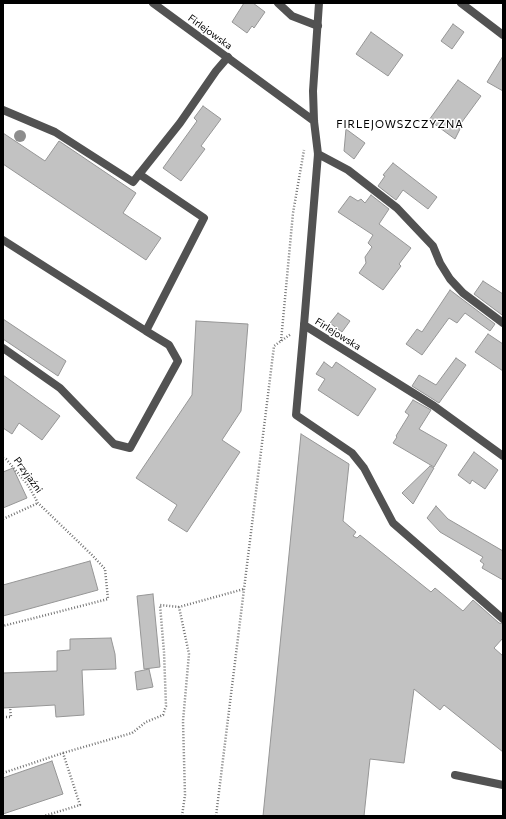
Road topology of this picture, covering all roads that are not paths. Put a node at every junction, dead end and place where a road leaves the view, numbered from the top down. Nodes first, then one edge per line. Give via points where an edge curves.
1 (153, 3) edge
2 (278, 3) edge
3 (319, 3) edge
4 (461, 3) edge
5 (318, 26) junction
6 (503, 35) edge
7 (228, 57) junction
8 (3, 110) edge
9 (314, 121) junction
10 (318, 154) junction
11 (139, 174) junction
12 (3, 240) edge
13 (503, 323) edge
14 (304, 325) junction
15 (146, 331) junction
16 (3, 348) edge
17 (503, 456) edge
18 (503, 619) edge
19 (455, 775) dead end
20 (503, 785) edge

1 - 7 street, Firlejowska
2 - 5 street via 292,16
3 - 5 street, Firlejowska
4 - 6 street
5 - 9 street, Firlejowska via 313,91
7 - 9 street, Firlejowska
7 - 11 street
8 - 11 street via 56,132 133,182
9 - 10 street, Firlejowska
10 - 13 street via 348,170 397,208 433,246 450,279 463,293
10 - 14 street, Firlejowska
11 - 15 street via 204,218
12 - 15 street
14 - 17 street, Firlejowska via 434,406
14 - 18 street via 296,415 352,452 364,468 393,523
15 - 16 street via 169,345 178,361 130,448 114,444 60,388
19 - 20 street

